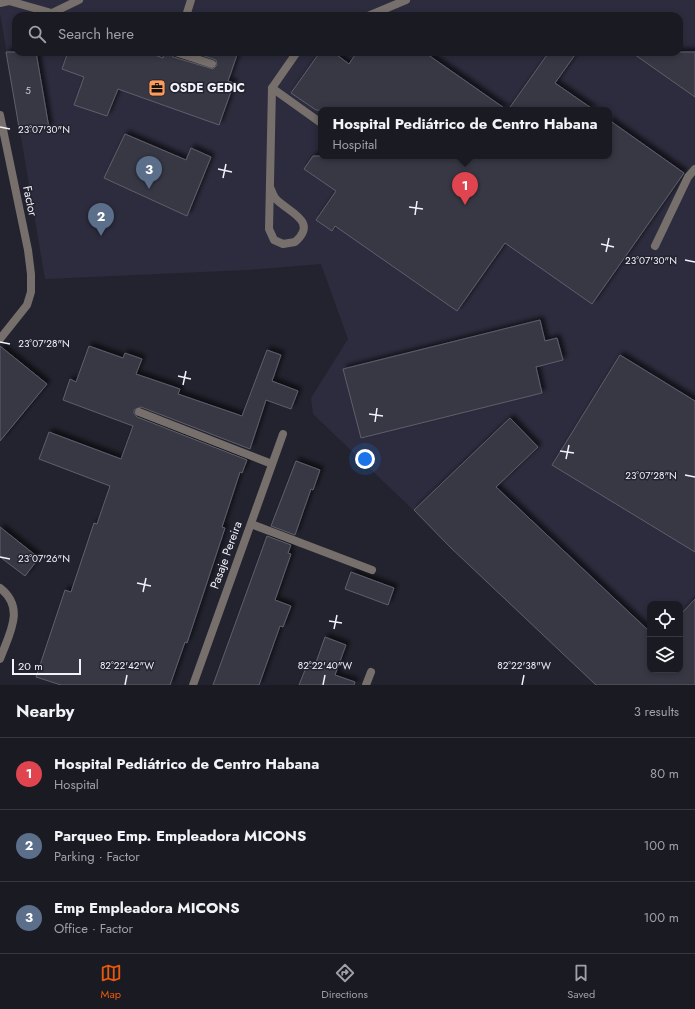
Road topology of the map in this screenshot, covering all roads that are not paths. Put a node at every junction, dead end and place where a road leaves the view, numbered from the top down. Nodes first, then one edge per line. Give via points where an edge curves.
1 (10, 0) edge
2 (79, 0) edge
3 (191, 0) edge
4 (406, 0) edge
5 (0, 4) edge
6 (49, 12) edge
7 (54, 12) edge
8 (187, 12) edge
9 (378, 12) edge
10 (187, 56) edge
11 (294, 56) edge
12 (212, 64) dead end
13 (272, 88) junction
14 (0, 115) edge
15 (318, 121) edge
16 (695, 169) edge
17 (270, 187) junction
18 (655, 246) dead end
19 (0, 339) edge
20 (139, 412) dead end
21 (283, 434) dead end
22 (272, 464) junction
23 (251, 524) junction
24 (372, 570) dead end
25 (0, 588) edge
26 (0, 659) edge
27 (371, 672) dead end
28 (192, 685) edge
29 (366, 685) edge

1 - 5 street
1 - 6 street
2 - 7 street
3 - 8 street
4 - 9 street
10 - 12 street
11 - 13 street
13 - 15 street
13 - 17 street
14 - 19 street, Factor via 31,274 31,292 27,305
16 - 18 street via 688,177
17 - 17 street via 276,198 296,212 303,224 303,231 294,242 283,244 274,240 269,228
20 - 22 street
21 - 22 street, Pasaje Pereira
22 - 23 street, Pasaje Pereira
23 - 24 street
23 - 28 street, Pasaje Pereira
25 - 26 street via 6,592 13,605 14,620
27 - 29 street

